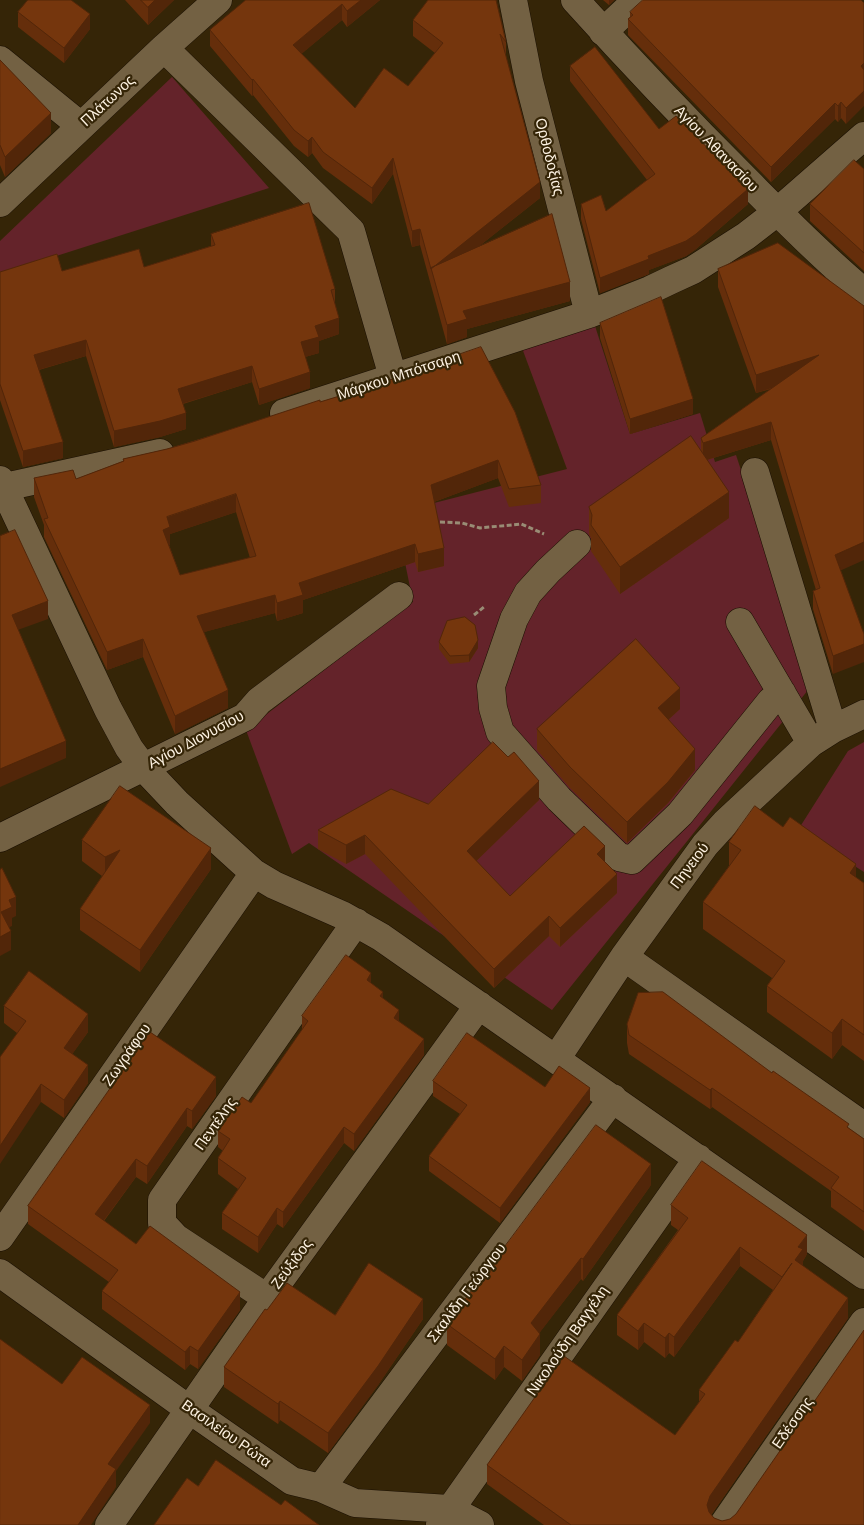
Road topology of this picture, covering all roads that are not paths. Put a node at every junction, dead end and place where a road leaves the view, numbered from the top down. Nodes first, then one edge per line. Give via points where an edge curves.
1 (218, 0) edge
2 (513, 0) edge
3 (575, 0) edge
4 (637, 0) edge
5 (603, 32) junction
6 (164, 48) junction
7 (0, 60) edge
8 (81, 126) junction
9 (864, 136) edge
10 (0, 203) edge
11 (777, 212) junction
12 (864, 292) edge
13 (589, 314) junction
14 (393, 377) junction
15 (265, 420) edge
16 (182, 446) edge
17 (755, 472) dead end
18 (1, 485) edge
19 (575, 546) road end
20 (399, 596) dead end
21 (740, 622) dead end
22 (782, 693) junction
23 (864, 714) edge
24 (822, 736) junction
25 (143, 767) junction
26 (0, 838) edge
27 (254, 873) junction
28 (356, 922) junction
29 (624, 957) junction
30 (479, 1006) junction
31 (556, 1059) junction
32 (612, 1098) junction
33 (864, 1126) edge
34 (698, 1158) junction
35 (0, 1237) edge
36 (0, 1273) edge
37 (864, 1275) edge
38 (267, 1298) junction
39 (864, 1322) edge
40 (190, 1410) junction
41 (321, 1488) junction
42 (444, 1517) edge
43 (110, 1525) edge
44 (480, 1525) edge
45 (723, 1525) edge

1 - 6 street, Πλάτωνος
2 - 13 street, Ορθοδοξίας via 529,81
3 - 5 street, Αγίου Αθανασίου
4 - 5 street
5 - 11 street, Αγίου Αθανασίου
6 - 8 street, Πλάτωνος
6 - 14 street via 351,231
7 - 8 street
8 - 10 street, Πλάτωνος
9 - 11 street, Μάρκου Μπότσαρη
11 - 12 street, Αγίου Αθανασίου
11 - 13 street, Μάρκου Μπότσαρη via 693,270
13 - 14 street, Μάρκου Μπότσαρη
14 - 15 street, Μάρκου Μπότσαρη
16 - 18 street
17 - 24 street
18 - 25 street via 108,709
19 - 22 street via 528,593 514,619 491,686 493,708 500,732 559,800 619,857 632,860 680,814 770,701
20 - 25 street, Αγίου Διονυσίου via 259,700 245,717
21 - 22 street
22 - 24 street
23 - 24 street, Πηνειού
24 - 29 street, Πηνειού via 726,822 705,845
25 - 26 street, Αγίου Διονυσίου
25 - 27 street via 177,803
27 - 28 street
27 - 35 street, Ζωγράφου
28 - 30 street
28 - 38 street, Πεντέλης via 162,1200 162,1223 176,1238
29 - 31 street, Πηνειού
29 - 33 street
30 - 31 street
30 - 38 street, Ζεύξιδος
31 - 32 street
32 - 34 street
32 - 41 street, Σκαλίδη Γεώργιου
34 - 37 street
34 - 42 street, Νικολούδη Βαγγέλη
36 - 40 street, Βασιλείου Ρώτα
38 - 40 street, Ζεύξιδος
39 - 45 street, Εδέσσης
40 - 41 street, Βασιλείου Ρώτα via 292,1481
40 - 43 street, Ζεύξιδος
41 - 42 street, Βασιλείου Ρώτα via 356,1503
42 - 44 street, Βασιλείου Ρώτα

